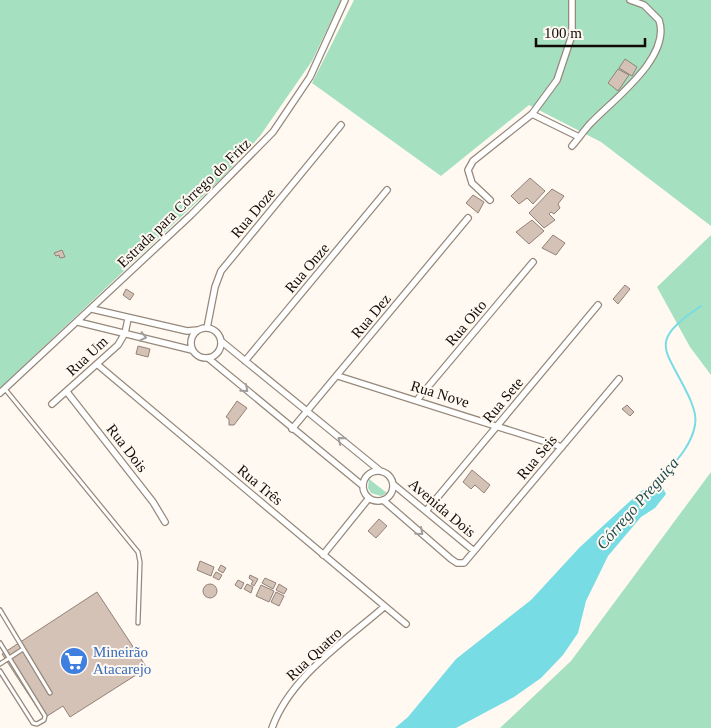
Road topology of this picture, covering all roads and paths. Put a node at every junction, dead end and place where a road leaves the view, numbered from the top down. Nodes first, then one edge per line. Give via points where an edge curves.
1 (346, 0) edge
2 (572, 0) edge
3 (630, 0) edge
4 (532, 114) junction
5 (341, 125) dead end
6 (579, 137) junction
7 (572, 146) dead end
8 (387, 190) dead end
9 (490, 200) dead end
10 (468, 218) dead end
11 (533, 262) dead end
12 (598, 305) dead end
13 (92, 309) junction
14 (128, 318) junction
15 (78, 322) junction
16 (207, 328) junction
17 (198, 330) junction
18 (125, 333) junction
19 (221, 341) junction
20 (192, 350) junction
21 (208, 358) junction
22 (246, 361) junction
23 (98, 365) junction
24 (338, 376) junction
25 (619, 379) dead end
26 (2, 391) edge
27 (67, 392) junction
28 (417, 400) junction
29 (52, 404) dead end
30 (307, 412) junction
31 (498, 425) junction
32 (292, 429) junction
33 (562, 446) junction
34 (379, 470) junction
35 (393, 484) junction
36 (363, 486) junction
37 (369, 498) junction
38 (383, 500) junction
39 (426, 511) junction
40 (165, 522) dead end
41 (474, 551) junction
42 (323, 555) junction
43 (384, 607) junction
44 (0, 610) edge
45 (138, 623) dead end
46 (406, 624) dead end
47 (0, 643) edge
48 (23, 649) junction
49 (9, 658) junction
50 (0, 664) edge
51 (0, 671) edge
52 (50, 693) dead end
53 (272, 728) edge

1 - 13 street, Estrada para Córrego do Fritz via 310,76 273,132
2 - 4 street via 572,35 564,64
3 - 6 street via 644,5 659,20 657,45 641,74
4 - 6 street
4 - 9 street via 470,166 468,176 472,183
5 - 16 street, Rua Doze via 221,271
6 - 7 street
8 - 22 street, Rua Onze
10 - 24 street, Rua Dez
11 - 28 street, Rua Oito
12 - 31 street, Rua Sete
13 - 14 street
13 - 15 street, Estrada para Córrego do Fritz
14 - 17 street via 186,331
14 - 18 street, Rua Um
15 - 18 street
15 - 26 street, Estrada para Córrego do Fritz
16 - 17 street
16 - 19 street, Avenida Dois via 215,330
17 - 20 street via 191,339
18 -> 20 street
18 - 23 street, Rua Um via 118,346
19 - 21 street via 217,353
19 - 22 street, Avenida Dois
20 - 21 street via 200,357
21 -> 32 street
22 - 30 street, Avenida Dois
23 - 27 street, Rua Um
23 - 42 street, Rua Três
24 - 28 street, Rua Nove
24 - 30 street, Rua Dez
25 - 33 street, Rua Seis
26 - 45 lane via 138,552
27 - 29 street, Rua Um
27 - 40 street, Rua Dois
28 - 31 street, Rua Nove
30 - 32 street, Rua Dez
34 -> 30 street, Avenida Dois
31 - 33 street, Rua Nove
31 - 39 street, Rua Sete
32 - 36 street
33 - 41 street, Rua Seis
34 - 35 street, Avenida Dois via 387,473
34 - 36 street via 367,475
35 - 38 street, Avenida Dois via 392,492
35 - 39 street, Avenida Dois
36 - 37 street
37 - 38 street
37 - 42 street
38 -> 41 street, Avenida Dois via 457,563 464,563
39 - 41 street, Avenida Dois
42 - 43 street, Rua Três
43 - 46 street, Rua Três
43 - 53 street, Rua Quatro via 290,692
44 - 48 lane
47 - 49 lane
48 - 49 lane
48 - 52 lane
49 - 50 lane
49 - 51 lane via 45,716 44,720 33,723

